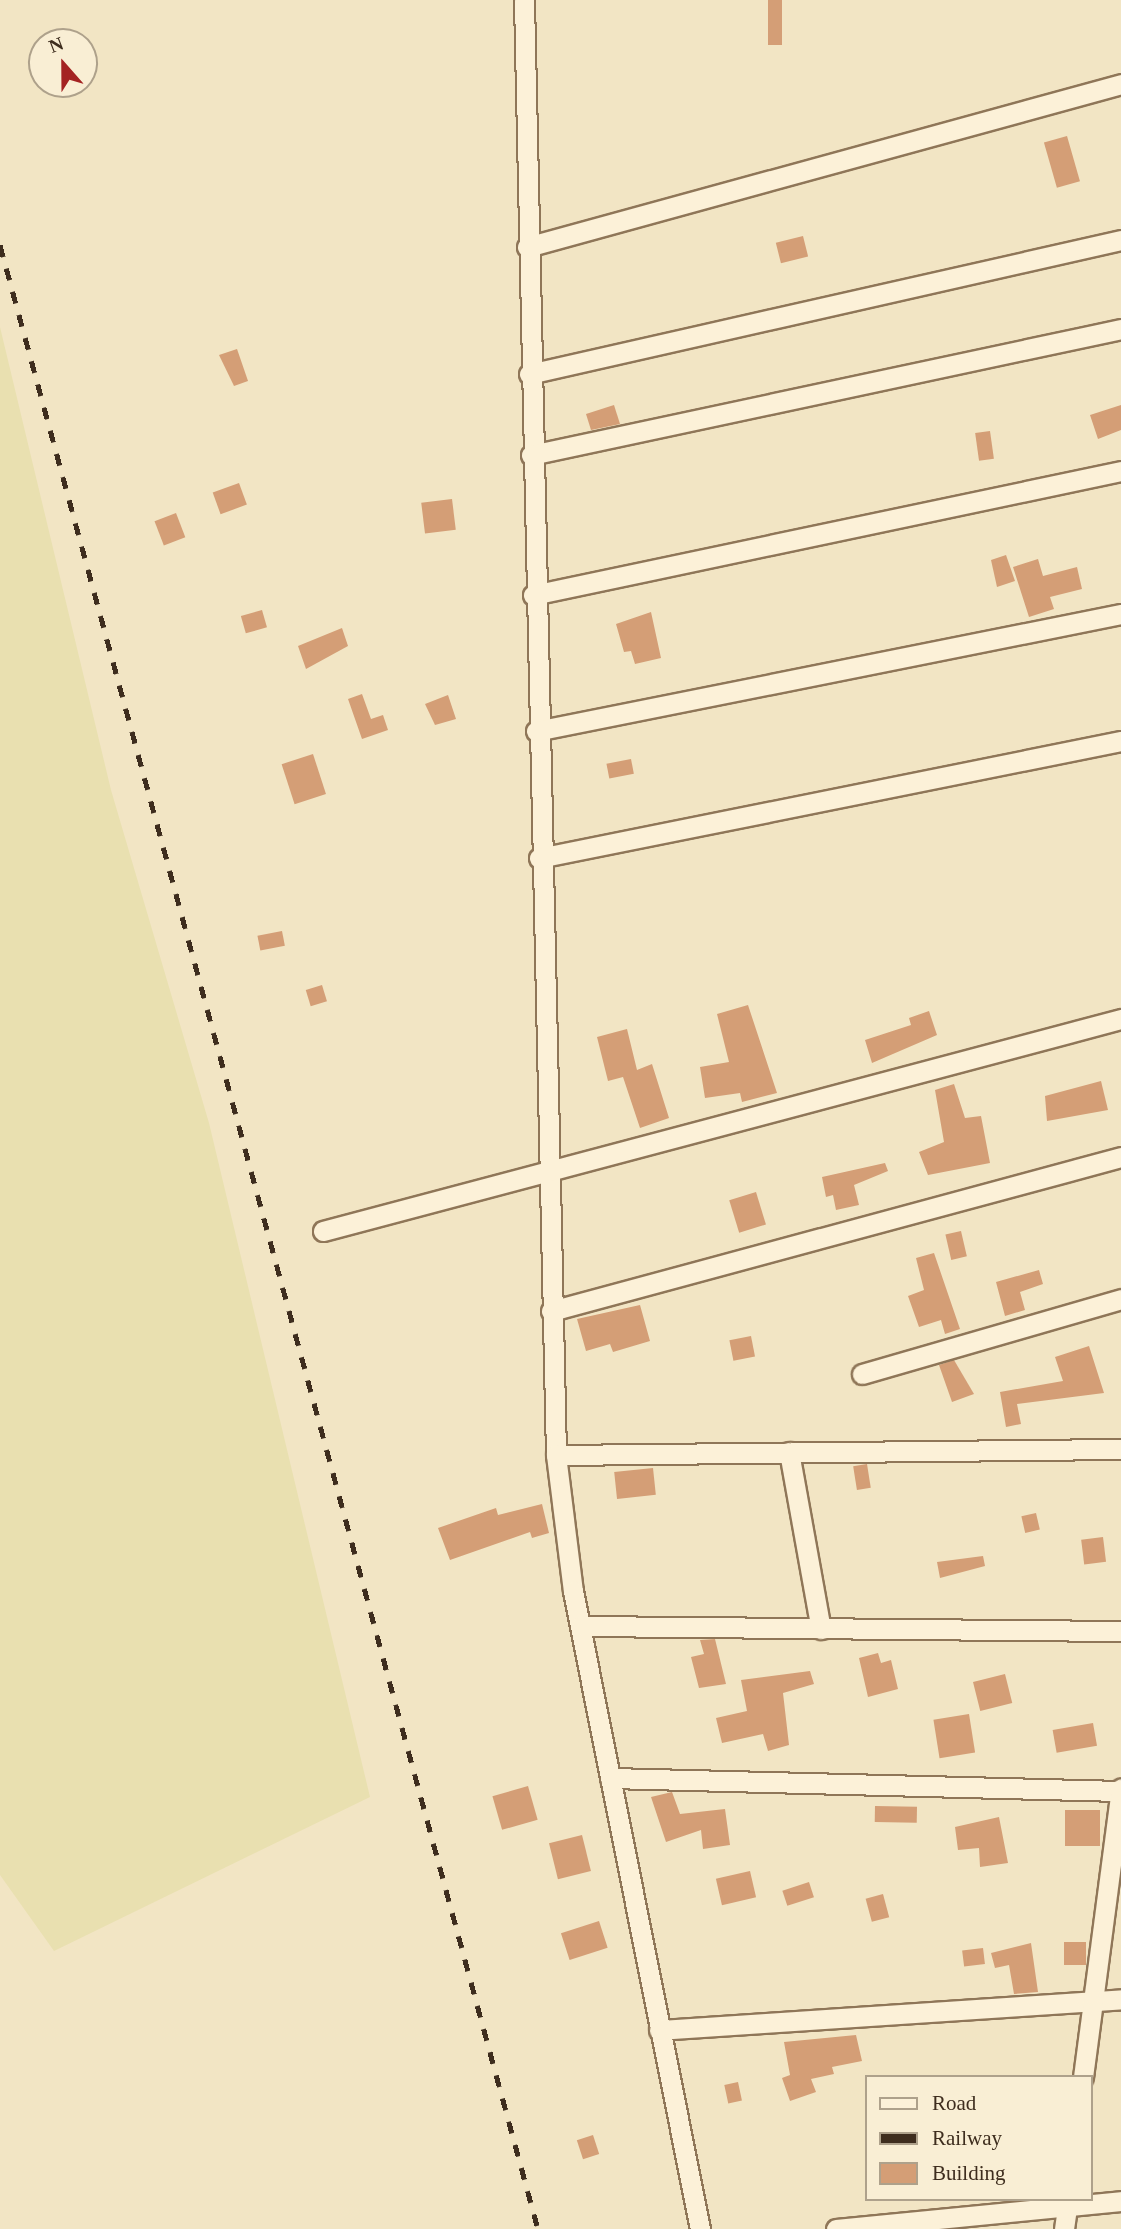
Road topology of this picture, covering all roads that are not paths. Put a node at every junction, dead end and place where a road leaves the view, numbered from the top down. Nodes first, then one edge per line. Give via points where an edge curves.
1 (524, 0) edge
2 (1121, 83) edge
3 (1121, 240) edge
4 (527, 247) junction
5 (1121, 329) edge
6 (529, 374) junction
7 (531, 455) junction
8 (1121, 471) edge
9 (533, 595) junction
10 (1121, 614) edge
11 (536, 731) junction
12 (1121, 741) edge
13 (539, 858) junction
14 (1121, 1019) edge
15 (1121, 1157) edge
16 (547, 1174) junction
17 (323, 1231) dead end
18 (1121, 1299) edge
19 (551, 1311) junction
20 (862, 1374) dead end
21 (1121, 1448) edge
22 (789, 1452) junction
23 (556, 1455) junction
24 (581, 1626) junction
25 (821, 1629) junction
26 (1121, 1631) edge
27 (610, 1778) junction
28 (1121, 1790) edge
29 (1093, 1999) junction
30 (1121, 1999) edge
31 (659, 2030) junction
32 (1083, 2075) edge
33 (1068, 2201) edge
34 (1121, 2201) edge
35 (700, 2229) edge
36 (836, 2229) edge
37 (1064, 2229) edge

1 - 4 street
2 - 4 street
3 - 6 street
4 - 6 street
5 - 7 street
6 - 7 street
7 - 9 street
8 - 9 street
9 - 11 street
10 - 11 street
11 - 13 street
12 - 13 street
13 - 16 street
14 - 16 street
15 - 19 street
16 - 17 street
16 - 19 street
18 - 20 street
19 - 23 street
21 - 22 street
22 - 23 street
22 - 25 street
23 - 24 street
24 - 25 street
24 - 27 street
25 - 26 street
27 - 28 street
27 - 31 street
28 - 29 street
29 - 30 street
29 - 31 street
29 - 32 street
31 - 35 street
33 - 34 street
33 - 36 street
33 - 37 street

